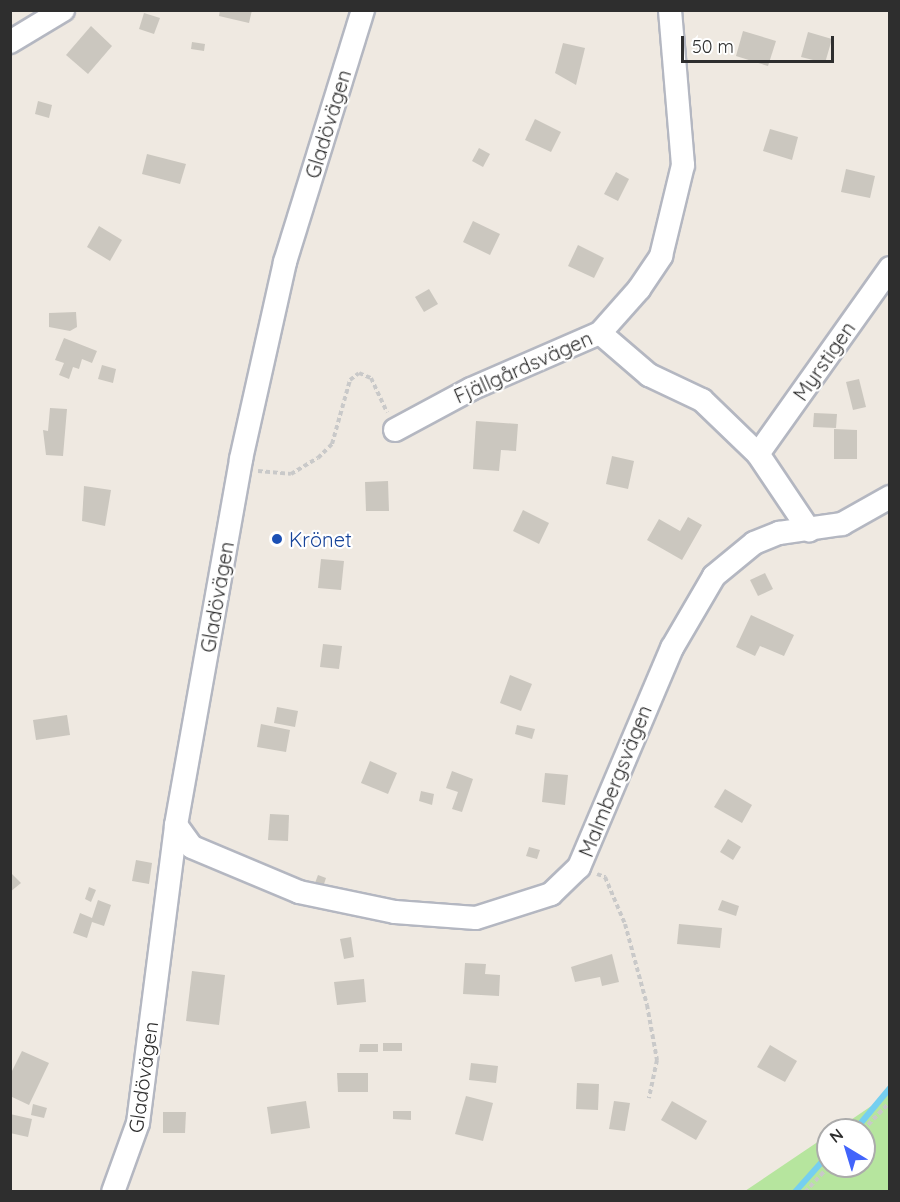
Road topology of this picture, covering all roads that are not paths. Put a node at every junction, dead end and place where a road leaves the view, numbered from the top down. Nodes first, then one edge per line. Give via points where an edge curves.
1 (63, 10) edge
2 (363, 10) edge
3 (670, 10) edge
4 (10, 42) edge
5 (890, 268) edge
6 (600, 333) junction
7 (395, 430) road end
8 (759, 454) junction
9 (890, 497) edge
10 (809, 530) junction
11 (176, 825) junction
12 (113, 1191) edge

1 - 4 street
2 - 11 street, Gladövägen via 285,262 241,459
3 - 6 street, Fjällgårdsvägen via 683,165 661,256 635,296
5 - 8 street, Myrstigen
6 - 7 street, Fjällgårdsvägen via 471,388
6 - 8 street via 649,375 702,400
8 - 10 street
9 - 10 street, Malmbergsvägen via 842,525
10 - 11 street, Malmbergsvägen via 779,533 754,543 714,576 672,648 579,867 551,894 514,909 476,918 395,912 299,892 192,847
11 - 12 street, Gladövägen via 138,1123

